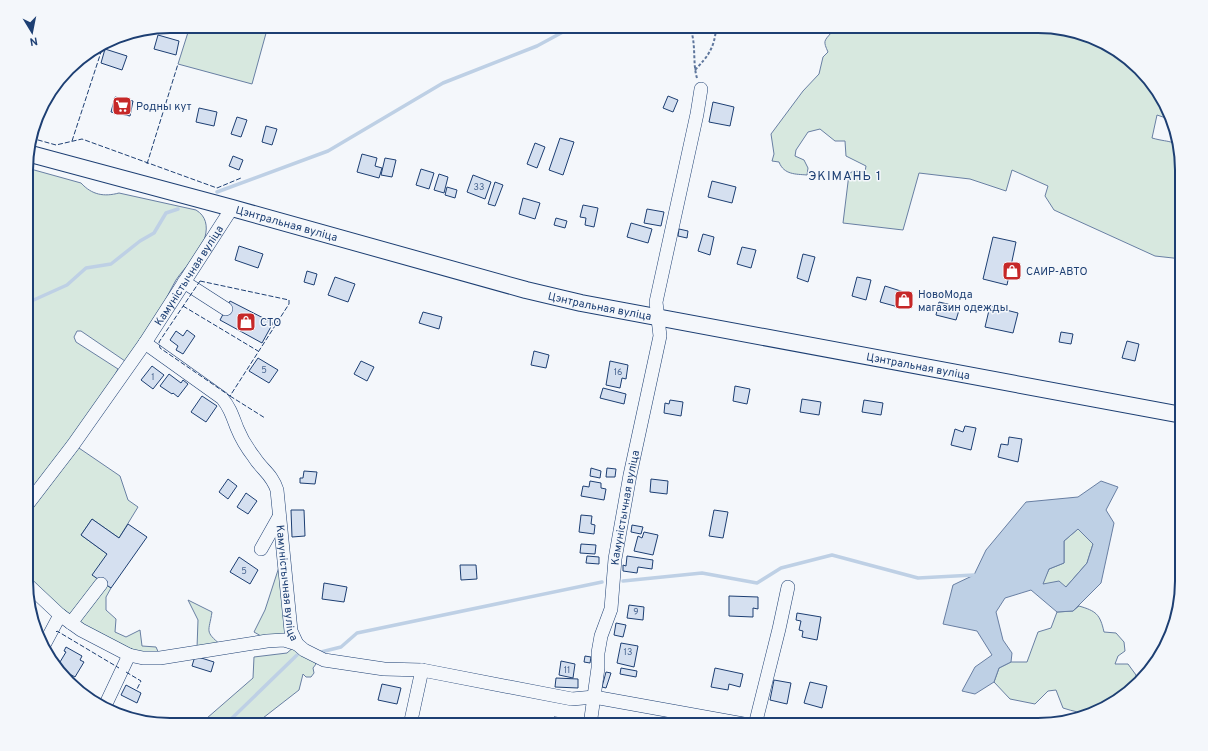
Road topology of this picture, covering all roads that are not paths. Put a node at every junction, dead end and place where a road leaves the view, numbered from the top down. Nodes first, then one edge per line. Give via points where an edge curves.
1 (701, 89) road end
2 (34, 155) edge
3 (232, 208) junction
4 (184, 282) junction
5 (226, 309) dead end
6 (658, 318) junction
7 (145, 343) junction
8 (1175, 414) edge
9 (33, 497) edge
10 (278, 517) junction
11 (261, 550) dead end
12 (101, 584) dead end
13 (788, 587) dead end
14 (33, 590) edge
15 (66, 619) junction
16 (47, 642) edge
17 (298, 644) junction
18 (129, 655) junction
19 (422, 670) junction
20 (594, 697) junction
21 (107, 703) edge
22 (412, 718) edge
23 (591, 718) edge
24 (710, 718) edge
25 (757, 718) edge

1 - 6 street, Камуністычная вуліца via 698,114 656,302
2 - 3 main road, Цэнтральная вуліца
3 - 4 street, Камуністычная вуліца
3 - 6 main road, Цэнтральная вуліца via 526,290
4 - 5 street
4 - 7 street, Камуністычная вуліца
6 - 8 main road, Цэнтральная вуліца
6 - 20 street, Камуністычная вуліца via 660,336 630,475 615,559 611,609 598,653
7 - 9 street, Камуністычная вуліца
7 - 10 street, Камуністычная вуліца via 222,398 229,407 244,444 274,482 277,490
10 - 11 street
10 - 17 street, Камуністычная вуліца via 288,615 291,631
12 - 15 street
13 - 25 street
14 - 15 street
15 - 16 street
15 - 18 street via 81,630
17 - 18 street via 284,640 267,641 160,658
17 - 19 street, Камуністычная вуліца via 324,660 384,669
18 - 21 street
19 - 20 street, Камуністычная вуліца via 572,699
19 - 22 street
20 - 23 street, Камуністычная вуліца
20 - 24 street, Камуністычная вуліца

